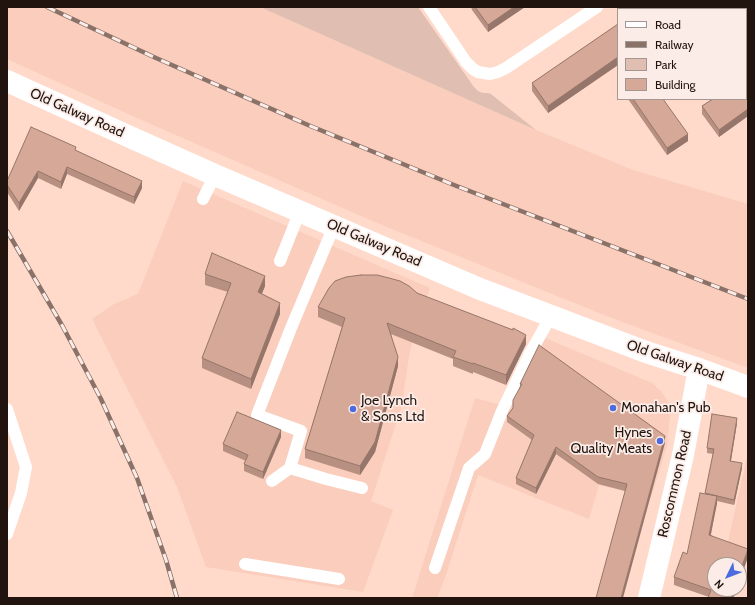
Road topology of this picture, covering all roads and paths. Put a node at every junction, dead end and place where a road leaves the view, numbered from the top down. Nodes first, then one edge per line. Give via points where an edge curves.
1 (429, 7) edge
2 (597, 7) edge
3 (7, 81) edge
4 (215, 175) junction
5 (203, 199) dead end
6 (300, 211) junction
7 (334, 226) junction
8 (280, 261) dead end
9 (551, 316) junction
10 (699, 369) junction
11 (748, 387) edge
12 (7, 409) edge
13 (290, 468) junction
14 (272, 481) dead end
15 (362, 488) dead end
16 (7, 534) edge
17 (245, 564) dead end
18 (434, 568) dead end
19 (339, 579) dead end
20 (649, 598) edge

1 - 2 lane via 466,62 478,72 490,74 506,68
3 - 4 main road, Old Galway Road
4 - 5 lane
4 - 6 main road, Old Galway Road
6 - 7 main road, Old Galway Road
6 - 8 lane
7 - 9 main road, Old Galway Road via 480,289
7 - 13 lane via 257,415 301,431
9 - 10 main road, Old Galway Road
9 - 18 lane via 502,411 485,454 469,468
10 - 11 main road, Old Galway Road
10 - 20 main road, Roscommon Road via 683,455
12 - 16 lane via 26,467 21,493
13 - 14 lane
13 - 15 lane
17 - 19 lane

